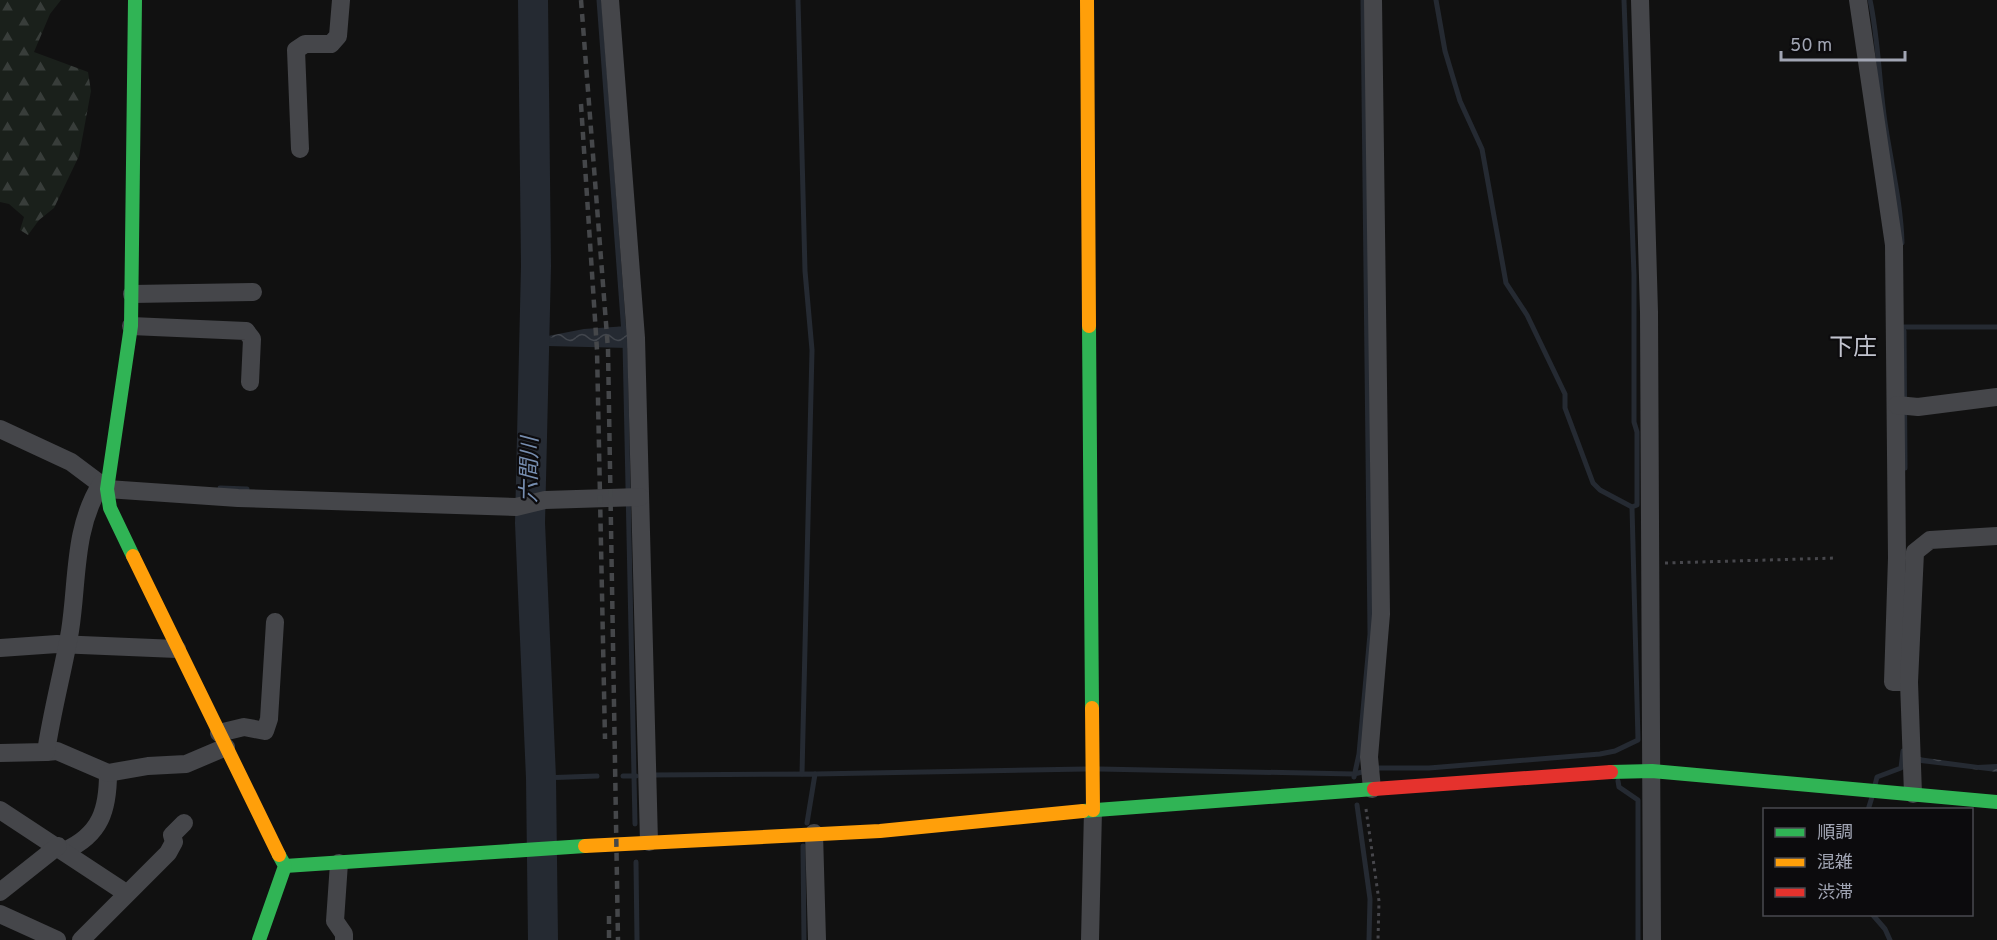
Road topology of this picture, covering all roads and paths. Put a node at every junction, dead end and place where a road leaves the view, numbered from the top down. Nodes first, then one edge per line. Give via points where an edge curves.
1 (135, 0) edge
2 (342, 0) edge
3 (610, 0) edge
4 (1087, 0) edge
5 (1373, 0) edge
6 (1640, 0) edge
7 (1858, 0) edge
8 (300, 149) dead end
9 (253, 292) dead end
10 (132, 294) junction
11 (131, 326) junction
12 (250, 381) dead end
13 (1997, 397) edge
14 (1903, 406) junction
15 (0, 429) edge
16 (104, 486) junction
17 (632, 497) junction
18 (1997, 536) edge
19 (1838, 558) dead end
20 (1905, 562) junction
21 (1652, 563) junction
22 (275, 622) dead end
23 (68, 644) junction
24 (0, 648) edge
25 (177, 649) junction
26 (222, 740) junction
27 (46, 752) junction
28 (0, 753) edge
29 (1652, 771) junction
30 (108, 773) junction
31 (1368, 785) junction
32 (1913, 794) junction
33 (1997, 802) edge
34 (0, 810) edge
35 (1093, 810) junction
36 (184, 823) dead end
37 (814, 833) junction
38 (649, 842) junction
39 (61, 848) junction
40 (339, 863) junction
41 (285, 866) junction
42 (0, 892) edge
43 (126, 893) junction
44 (0, 914) edge
45 (57, 940) edge
46 (81, 940) edge
47 (259, 940) edge
48 (344, 940) edge
49 (818, 940) edge
50 (1090, 940) edge
51 (1378, 940) edge
52 (1652, 940) edge

1 - 10 street
2 - 8 street via 338,36 331,44 305,44 296,50
3 - 17 street via 632,259
4 - 35 street
5 - 31 street via 1381,614
6 - 21 street
7 - 14 street via 1894,245
9 - 10 street
10 - 11 street
11 - 12 street via 246,332 252,339
11 - 16 street via 125,381
13 - 14 street
14 - 20 street
15 - 16 street via 71,462
16 - 17 street via 238,498 516,507 545,500
16 - 23 street via 85,514 80,533
16 - 25 street via 110,508
17 - 38 street
18 - 20 street via 1930,540
19 - 21 path
20 - 32 street via 1904,682
21 - 29 street
22 - 26 street via 265,730 244,727
23 - 24 street
23 - 25 street
23 - 27 street
25 - 26 street
26 - 30 street via 186,764
26 - 41 street
27 - 28 street
27 - 30 street via 57,751
29 - 31 street
29 - 32 street
29 - 52 street
30 - 39 street via 108,801 103,814 87,838
31 - 35 street
31 - 51 path via 1379,901
32 - 33 street
34 - 39 street
35 - 37 street via 880,831
35 - 50 street
36 - 43 street via 172,835 174,842 168,853
37 - 38 street
37 - 49 street
38 - 40 street
39 - 42 street
39 - 43 street
40 - 41 street
40 - 48 street via 335,921
41 - 47 street
43 - 46 street
44 - 45 street

